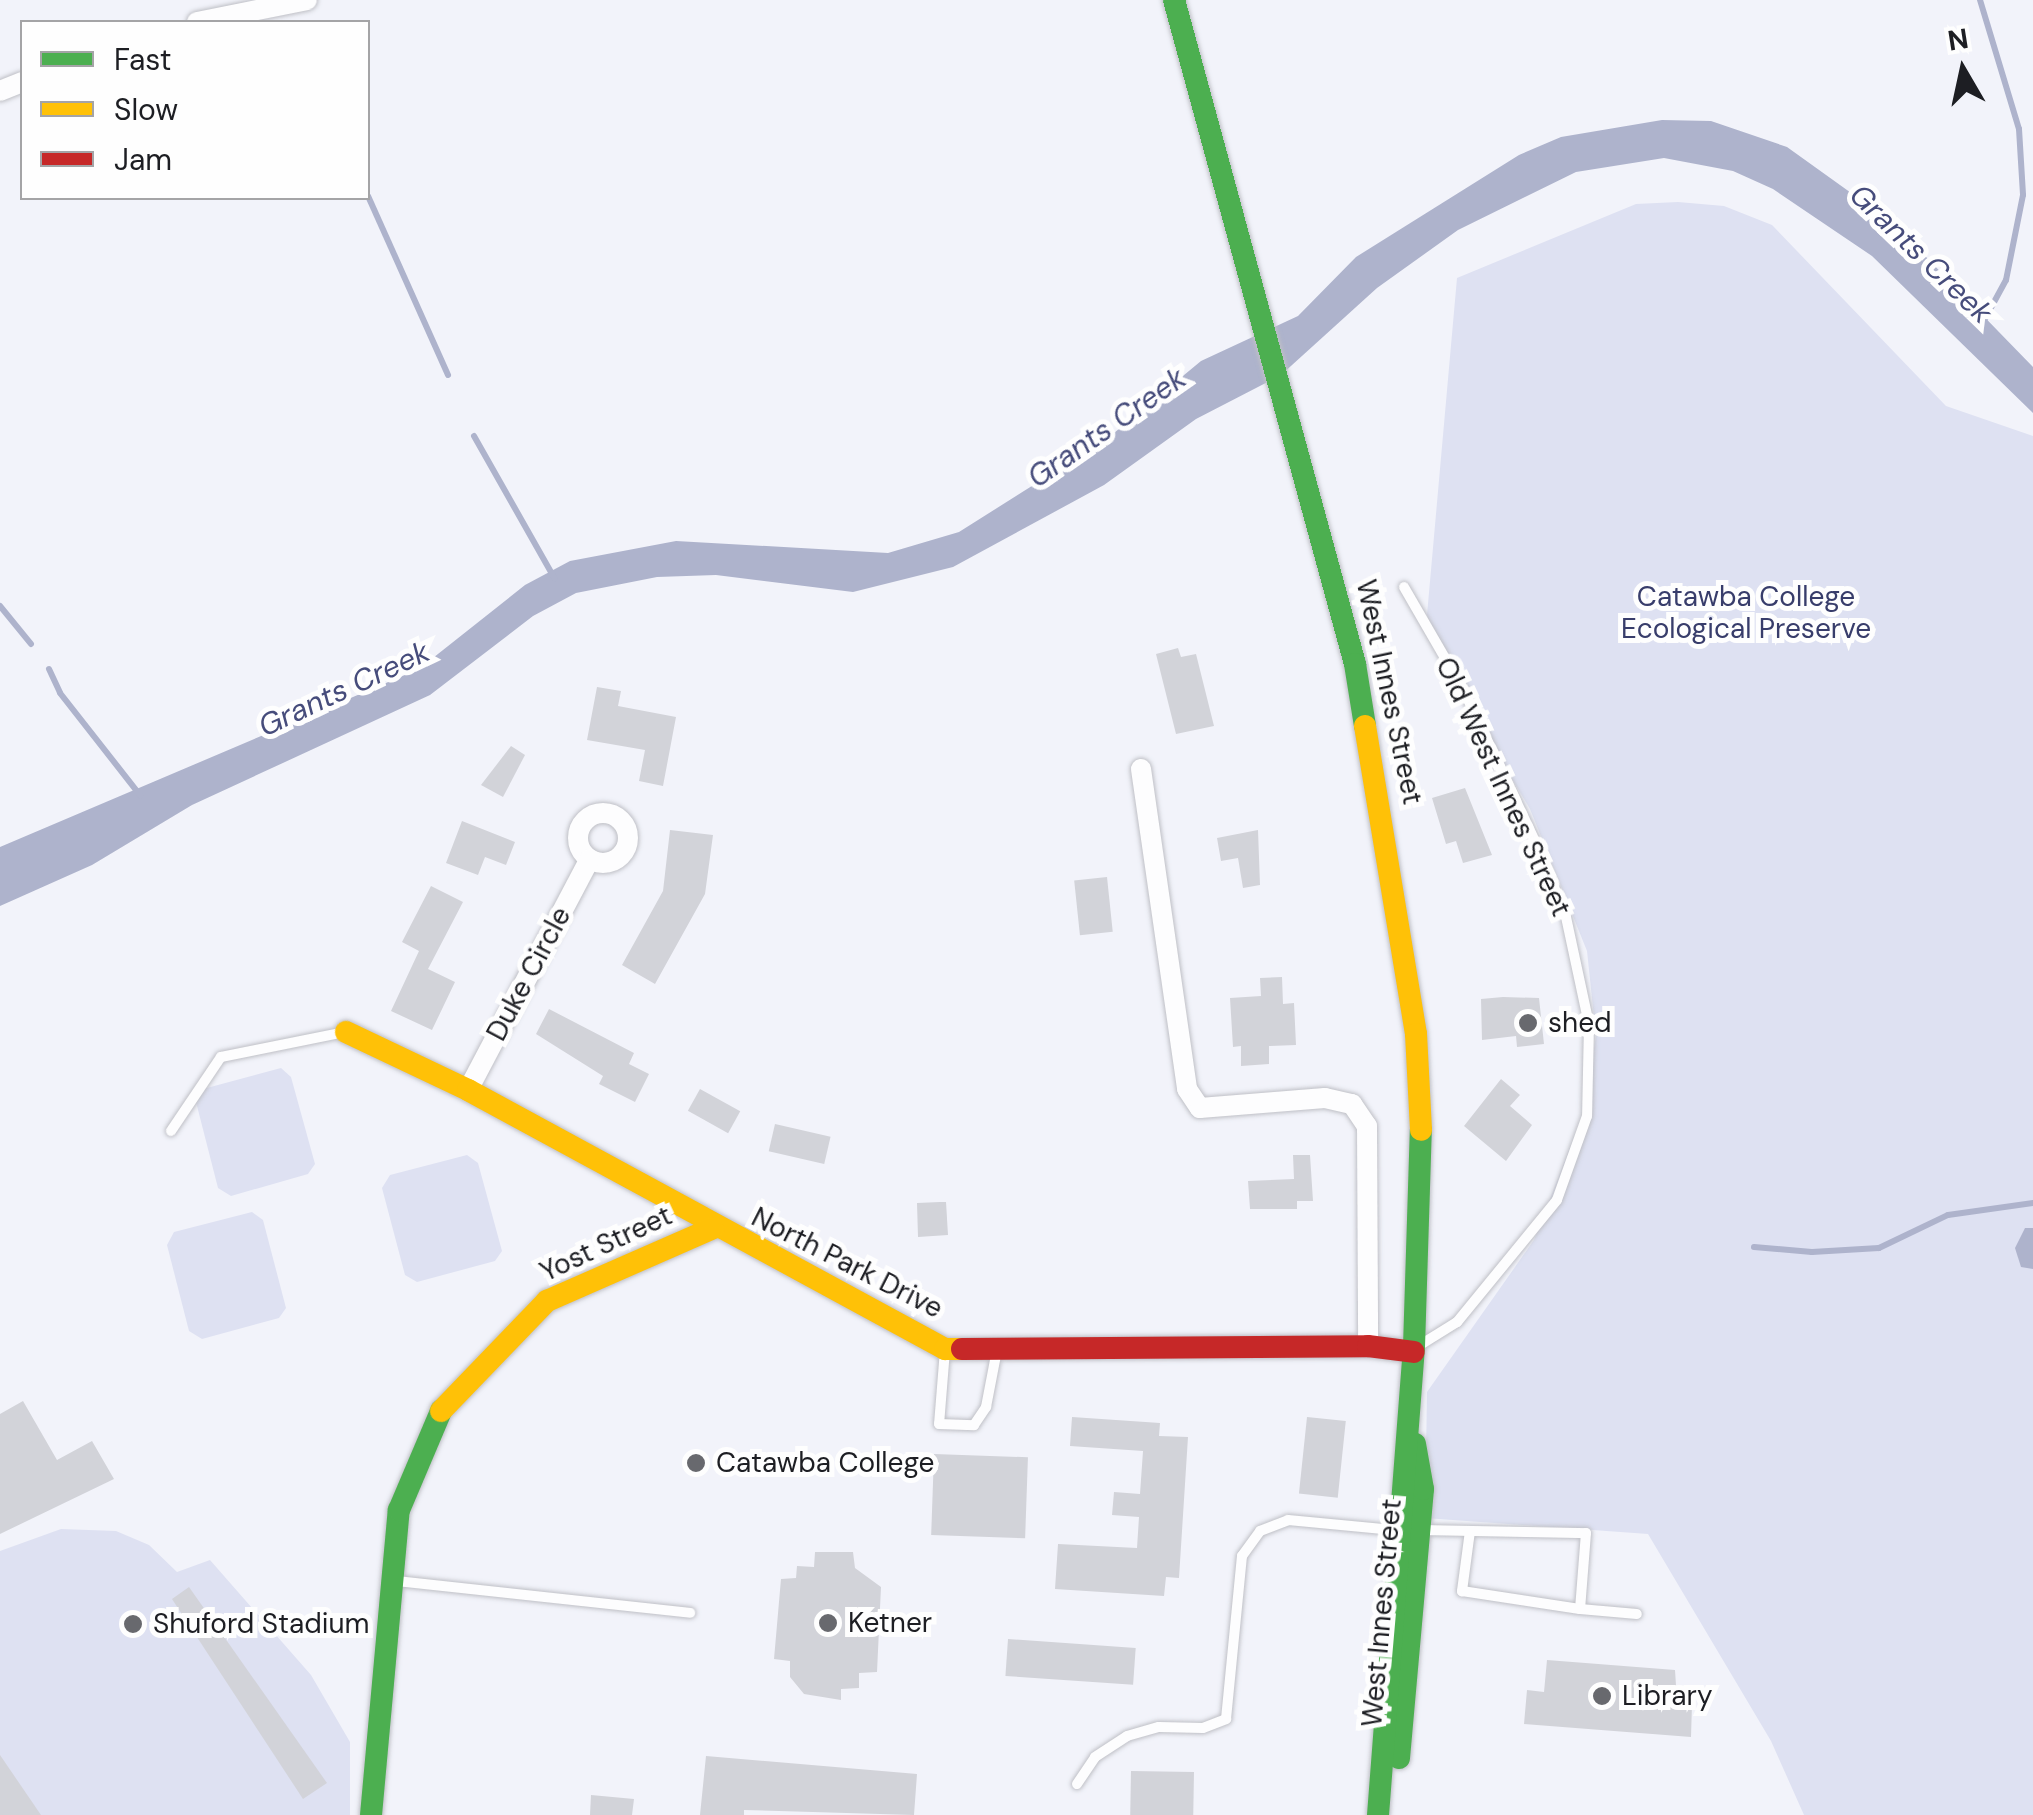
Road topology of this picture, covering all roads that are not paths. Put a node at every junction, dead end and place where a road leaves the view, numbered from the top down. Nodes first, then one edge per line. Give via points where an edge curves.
1 (307, 0) edge
2 (1174, 0) edge
3 (207, 20) edge
4 (1404, 587) dead end
5 (1140, 768) dead end
6 (590, 859) dead end
7 (346, 1032) joint
8 (468, 1090) junction
9 (170, 1131) dead end
10 (714, 1228) junction
11 (1368, 1346) junction
12 (945, 1349) junction
13 (997, 1350) junction
14 (1414, 1350) junction
15 (1407, 1530) junction
16 (1470, 1531) junction
17 (390, 1580) junction
18 (1580, 1609) junction
19 (690, 1613) dead end
20 (1637, 1614) dead end
21 (1078, 1784) dead end
22 (371, 1815) edge
23 (1382, 1815) edge

1 - 3 street
2 - 14 street, West Innes Street via 1355,664 1403,928 1422,1152
4 - 14 lane, Old West Innes Street via 1464,690 1540,852 1566,918 1590,1024 1587,1116 1557,1200 1456,1322
5 - 11 street via 1187,1090 1200,1108 1325,1098 1352,1104 1366,1126
6 - 8 street, Duke Circle
7 - 8 street, North Park Drive
7 - 9 lane via 222,1056
8 - 10 street, North Park Drive
10 - 12 street, North Park Drive
10 - 17 street, Yost Street via 636,1257 548,1302 456,1389 411,1472
11 - 13 street, North Park Drive
11 - 14 street, North Park Drive
12 - 13 street, North Park Drive
12 - 13 lane via 939,1424 974,1425 986,1407
14 - 15 street, West Innes Street via 1408,1416 1423,1490
15 - 16 lane
15 - 21 lane via 1288,1520 1260,1531 1242,1556 1226,1719 1127,1736 1095,1757
15 - 23 street, West Innes Street via 1396,1792
16 - 18 lane via 1462,1592
16 - 18 lane via 1586,1533
17 - 19 lane
17 - 22 street, Yost Street
18 - 20 lane

